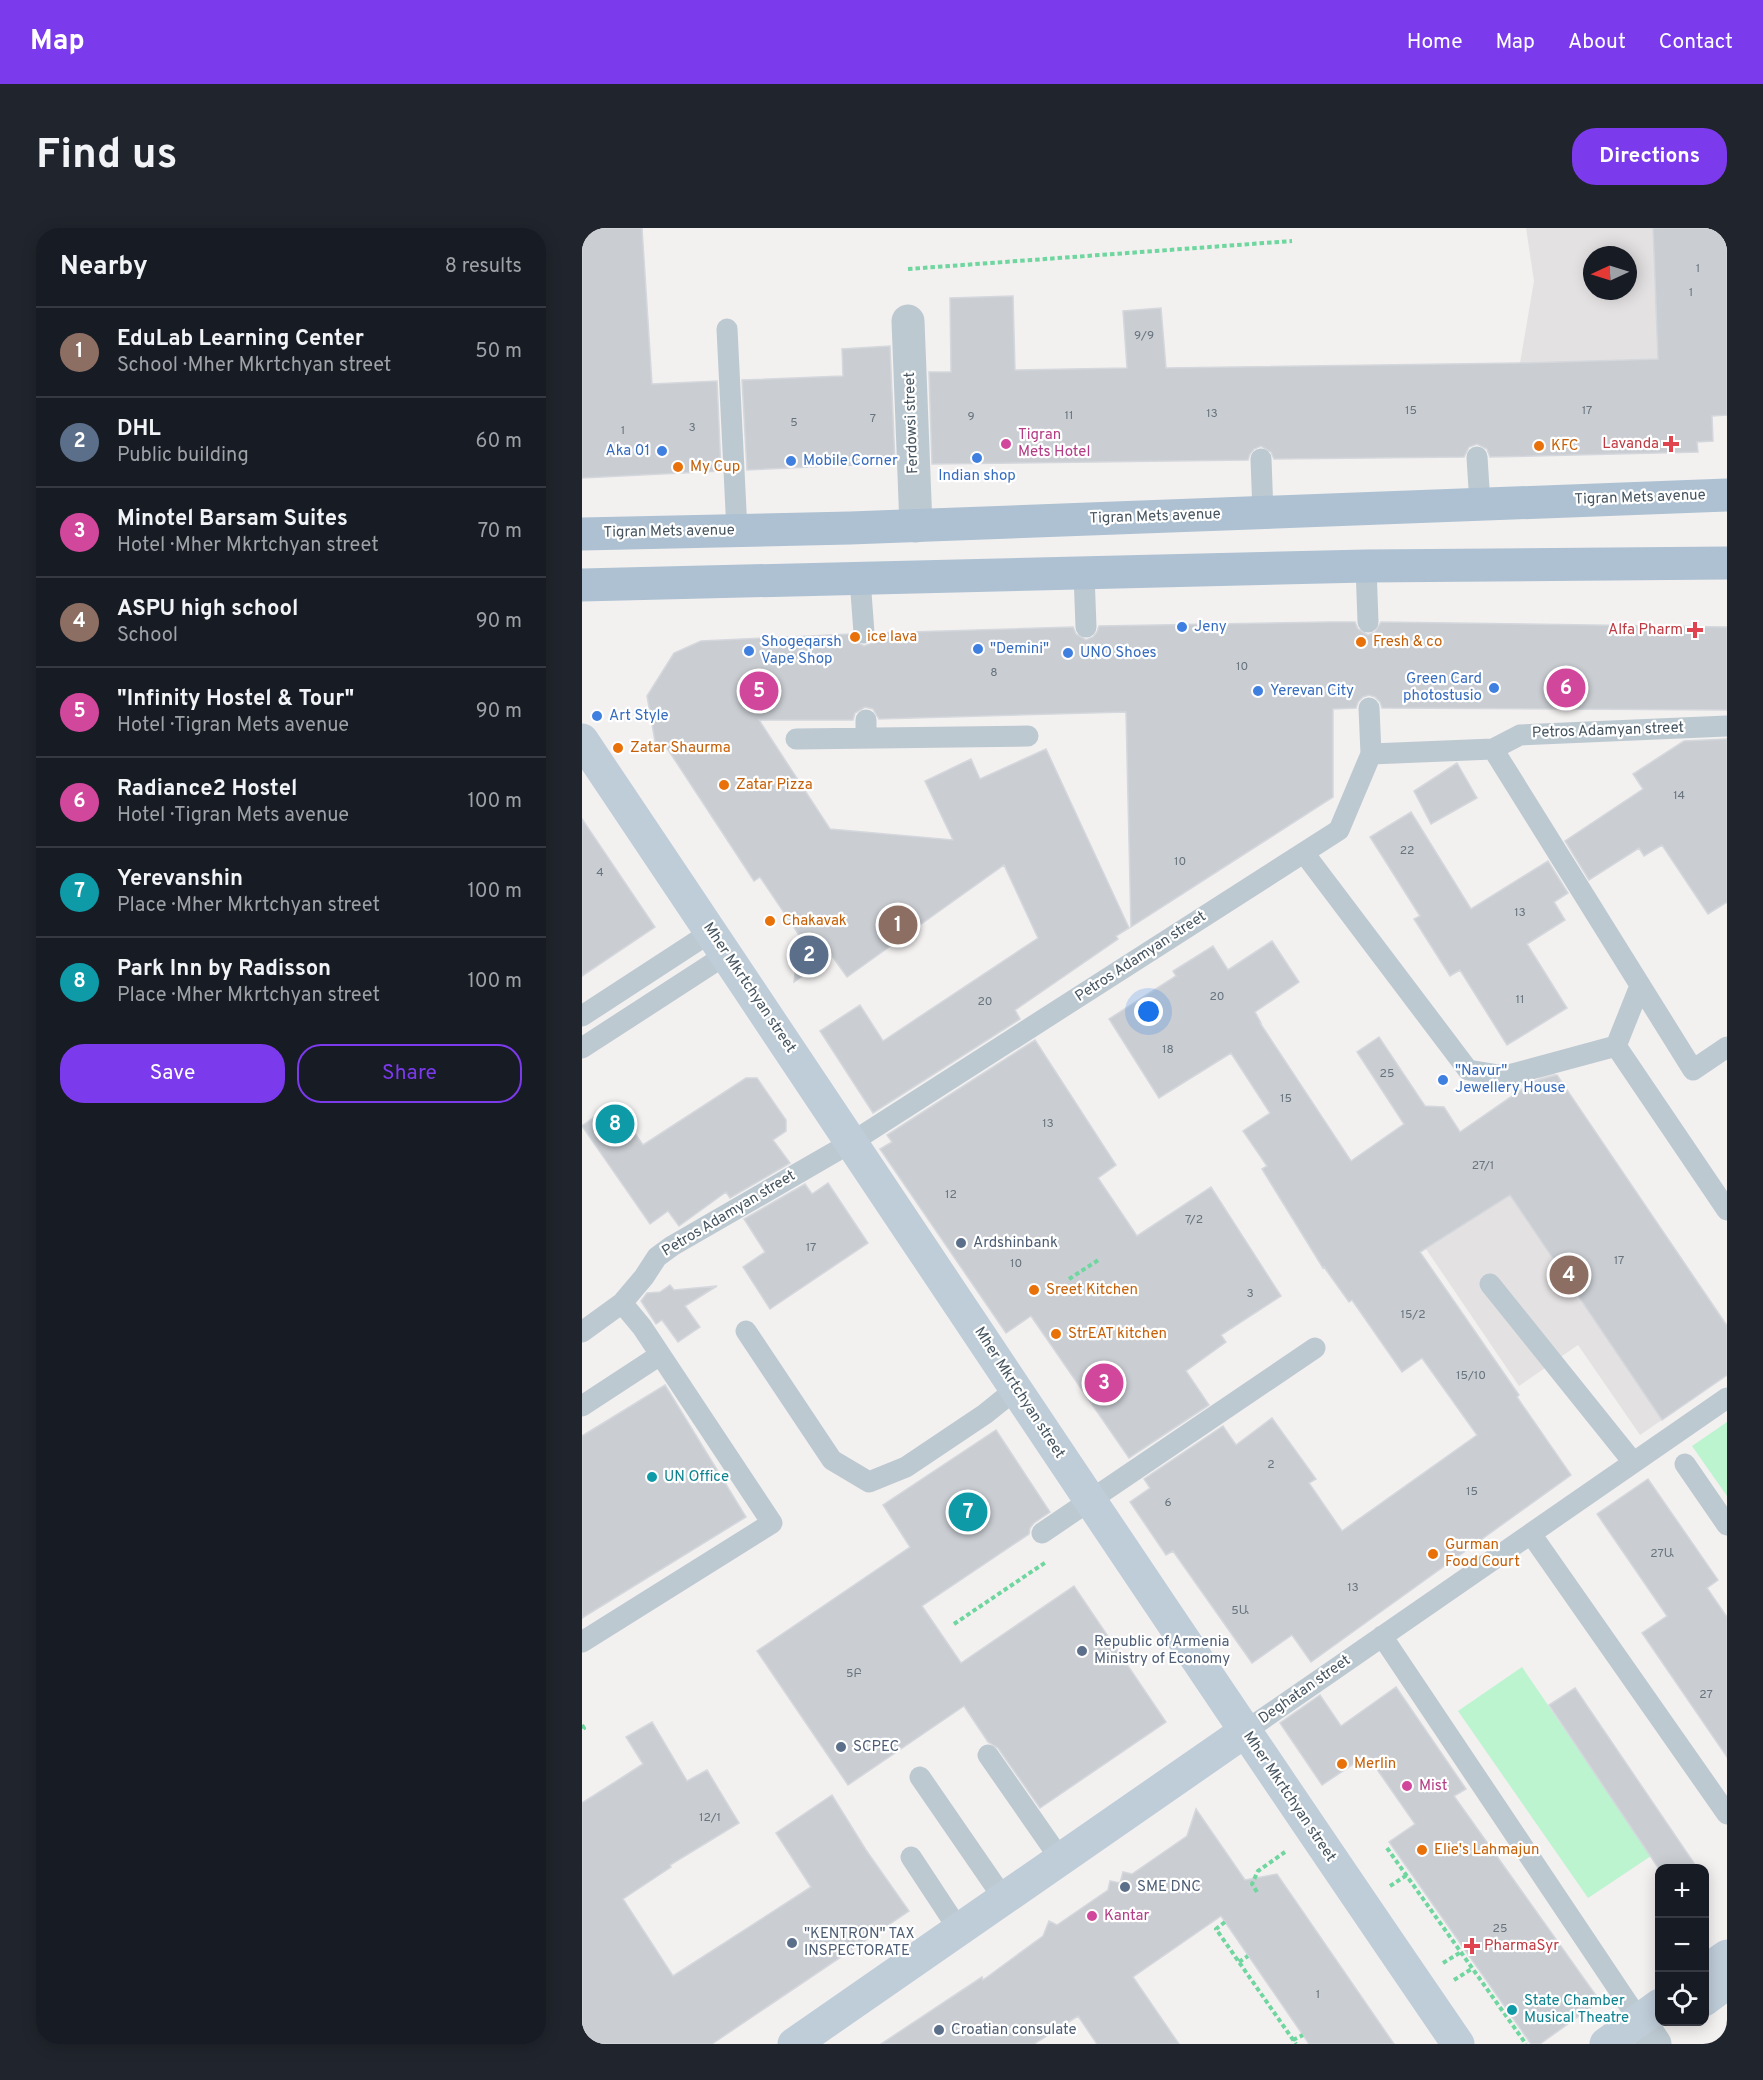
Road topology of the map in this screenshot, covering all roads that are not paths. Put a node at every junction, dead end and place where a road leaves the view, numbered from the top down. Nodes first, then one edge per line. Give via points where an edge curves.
1 (908, 321) dead end
2 (727, 329) dead end
3 (1477, 457) dead end
4 (1261, 459) dead end
5 (1727, 495) edge
6 (1480, 504) junction
7 (1263, 513) junction
8 (916, 526) junction
9 (737, 531) junction
10 (582, 534) edge
11 (1727, 563) edge
12 (1366, 566) junction
13 (1084, 574) junction
14 (860, 579) junction
15 (582, 585) edge
16 (1368, 622) dead end
17 (1086, 627) dead end
18 (864, 633) dead end
19 (1369, 708) dead end
20 (1727, 726) edge
21 (1028, 736) dead end
22 (796, 739) dead end
23 (582, 740) edge
24 (1493, 749) junction
25 (1371, 754) junction
26 (1304, 853) junction
27 (719, 943) junction
28 (1640, 986) junction
29 (582, 1016) edge
30 (1616, 1046) junction
31 (1727, 1047) edge
32 (582, 1048) edge
33 (852, 1142) junction
34 (1727, 1210) edge
35 (1490, 1284) dead end
36 (622, 1303) junction
37 (746, 1331) dead end
38 (582, 1332) edge
39 (1315, 1348) dead end
40 (660, 1354) junction
41 (1016, 1389) junction
42 (1727, 1398) edge
43 (582, 1406) edge
44 (1633, 1462) junction
45 (1685, 1464) dead end
46 (1090, 1500) junction
47 (1727, 1525) edge
48 (1042, 1533) dead end
49 (1531, 1534) junction
50 (1382, 1636) junction
51 (582, 1642) edge
52 (1244, 1732) junction
53 (988, 1755) dead end
54 (920, 1778) dead end
55 (1727, 1814) edge
56 (911, 1857) dead end
57 (1060, 1860) junction
58 (1004, 1899) junction
59 (959, 1930) junction
60 (1727, 1956) edge
61 (1709, 1969) edge
62 (1727, 1983) edge
63 (1709, 1996) edge
64 (1654, 2029) edge
65 (794, 2044) edge
66 (1458, 2044) edge
67 (1606, 2044) edge

1 - 8 street, Ferdowsi street
2 - 9 lane
3 - 6 lane
4 - 7 lane
5 - 6 main road, Tigran Mets avenue
6 - 7 main road, Tigran Mets avenue
7 - 8 main road, Tigran Mets avenue
8 - 9 main road, Tigran Mets avenue
9 - 10 main road, Tigran Mets avenue
11 - 12 main road
12 - 13 main road
12 - 16 lane
13 - 14 main road
13 - 17 lane
14 - 15 main road
14 - 18 lane
19 - 25 lane
20 - 24 lane, Petros Adamyan street via 1520,735
21 - 22 lane via 866,729
23 - 27 street, Mher Mkrtchyan street
24 - 25 lane, Petros Adamyan street
24 - 28 lane
25 - 26 lane, Petros Adamyan street via 1339,831
26 - 30 lane via 1468,1070 1505,1076
26 - 33 lane, Petros Adamyan street
27 - 29 lane
27 - 32 lane
27 - 33 street, Mher Mkrtchyan street
28 - 30 lane
28 - 31 lane via 1693,1070
30 - 34 lane
33 - 36 lane, Petros Adamyan street via 672,1246 657,1257
33 - 41 street, Mher Mkrtchyan street
35 - 44 lane
36 - 38 lane, Petros Adamyan street
36 - 40 lane
37 - 41 lane via 832,1460 868,1482 906,1467
39 - 46 lane
40 - 43 lane
40 - 51 lane via 772,1523
41 - 46 street, Mher Mkrtchyan street
42 - 44 lane, Deghatan street
44 - 49 lane, Deghatan street
45 - 47 lane
46 - 48 lane
46 - 52 street, Mher Mkrtchyan street
49 - 50 lane, Deghatan street
49 - 55 lane
50 - 52 lane, Deghatan street
50 - 64 lane
52 - 57 street, Deghatan street
52 - 66 street, Mher Mkrtchyan street
53 - 57 lane
54 - 58 lane
56 - 59 lane
57 - 58 street, Deghatan street
58 - 59 street, Deghatan street
59 - 65 street, Deghatan street
60 - 61 street
62 - 63 street
64 - 67 street

